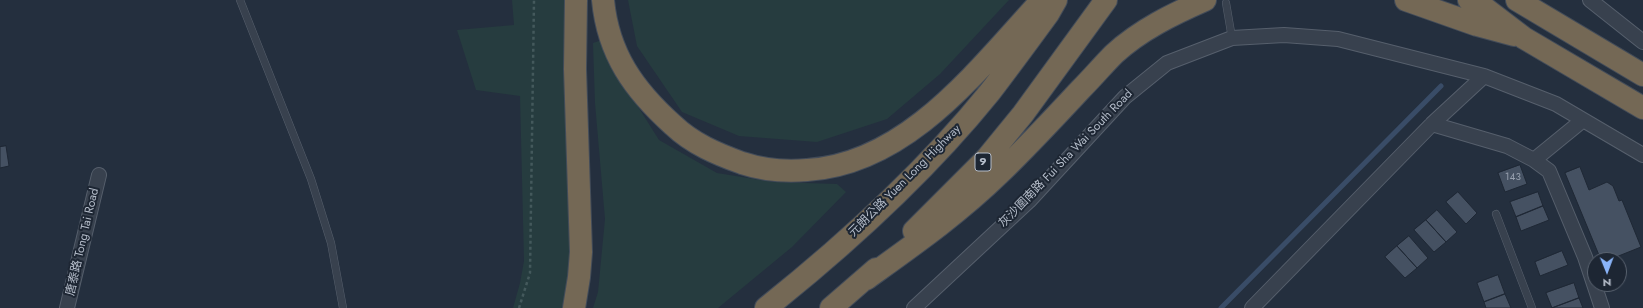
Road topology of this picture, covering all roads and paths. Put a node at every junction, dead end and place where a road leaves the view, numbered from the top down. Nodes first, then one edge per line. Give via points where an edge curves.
1 (240, 0) edge
2 (534, 0) edge
3 (576, 0) edge
4 (603, 0) edge
5 (1042, 0) edge
6 (1056, 0) edge
7 (1106, 0) edge
8 (1205, 0) edge
9 (1406, 0) edge
10 (1469, 0) edge
11 (1517, 0) edge
12 (1590, 0) edge
13 (1226, 4) dead end
14 (1232, 38) junction
15 (1524, 38) junction
16 (1643, 42) edge
17 (1643, 75) edge
18 (1484, 76) junction
19 (1643, 108) edge
20 (1583, 120) junction
21 (1432, 124) junction
22 (1643, 155) edge
23 (1534, 160) junction
24 (99, 175) dead end
25 (1496, 214) dead end
26 (866, 279) junction
27 (67, 308) edge
28 (343, 308) edge
29 (519, 308) edge
30 (574, 308) edge
31 (766, 308) edge
32 (831, 308) edge
33 (914, 308) edge
34 (1252, 308) edge
35 (1532, 308) edge
36 (1602, 308) edge

1 - 28 lane via 311,179 332,243
2 - 29 path via 530,273
3 - 30 highway via 575,69 581,252
4 - 5 highway via 608,30 619,59 631,80 670,123 689,138 716,153 755,167 787,172 820,170 855,162 881,150 931,115 971,78
6 - 31 highway, 元朗公路 Yuen Long Highway via 990,92 920,169 835,250
7 - 26 highway, 9 via 1023,114 987,158
8 - 26 highway via 1172,14 1115,54 1031,142 962,208
9 - 15 highway via 1477,25
10 - 15 highway via 1482,6
11 - 17 highway
12 - 16 street
13 - 14 lane
14 - 18 street, 灰沙圍南路 Fui Sha Wai South Road via 1284,35 1338,40
14 - 33 street, 灰沙圍南路 Fui Sha Wai South Road via 1167,63 1125,97 1029,200
15 - 19 highway
18 - 20 street, 灰沙圍南路 Fui Sha Wai South Road via 1556,104
18 - 21 street
20 - 22 street, 灰沙圍南路 Fui Sha Wai South Road
20 - 23 street
21 - 23 street via 1507,146
21 - 34 street
23 - 36 street via 1549,171 1585,257
24 - 27 street, 唐泰路 Tong Tai Road
25 - 35 lane
26 - 32 highway, 9

